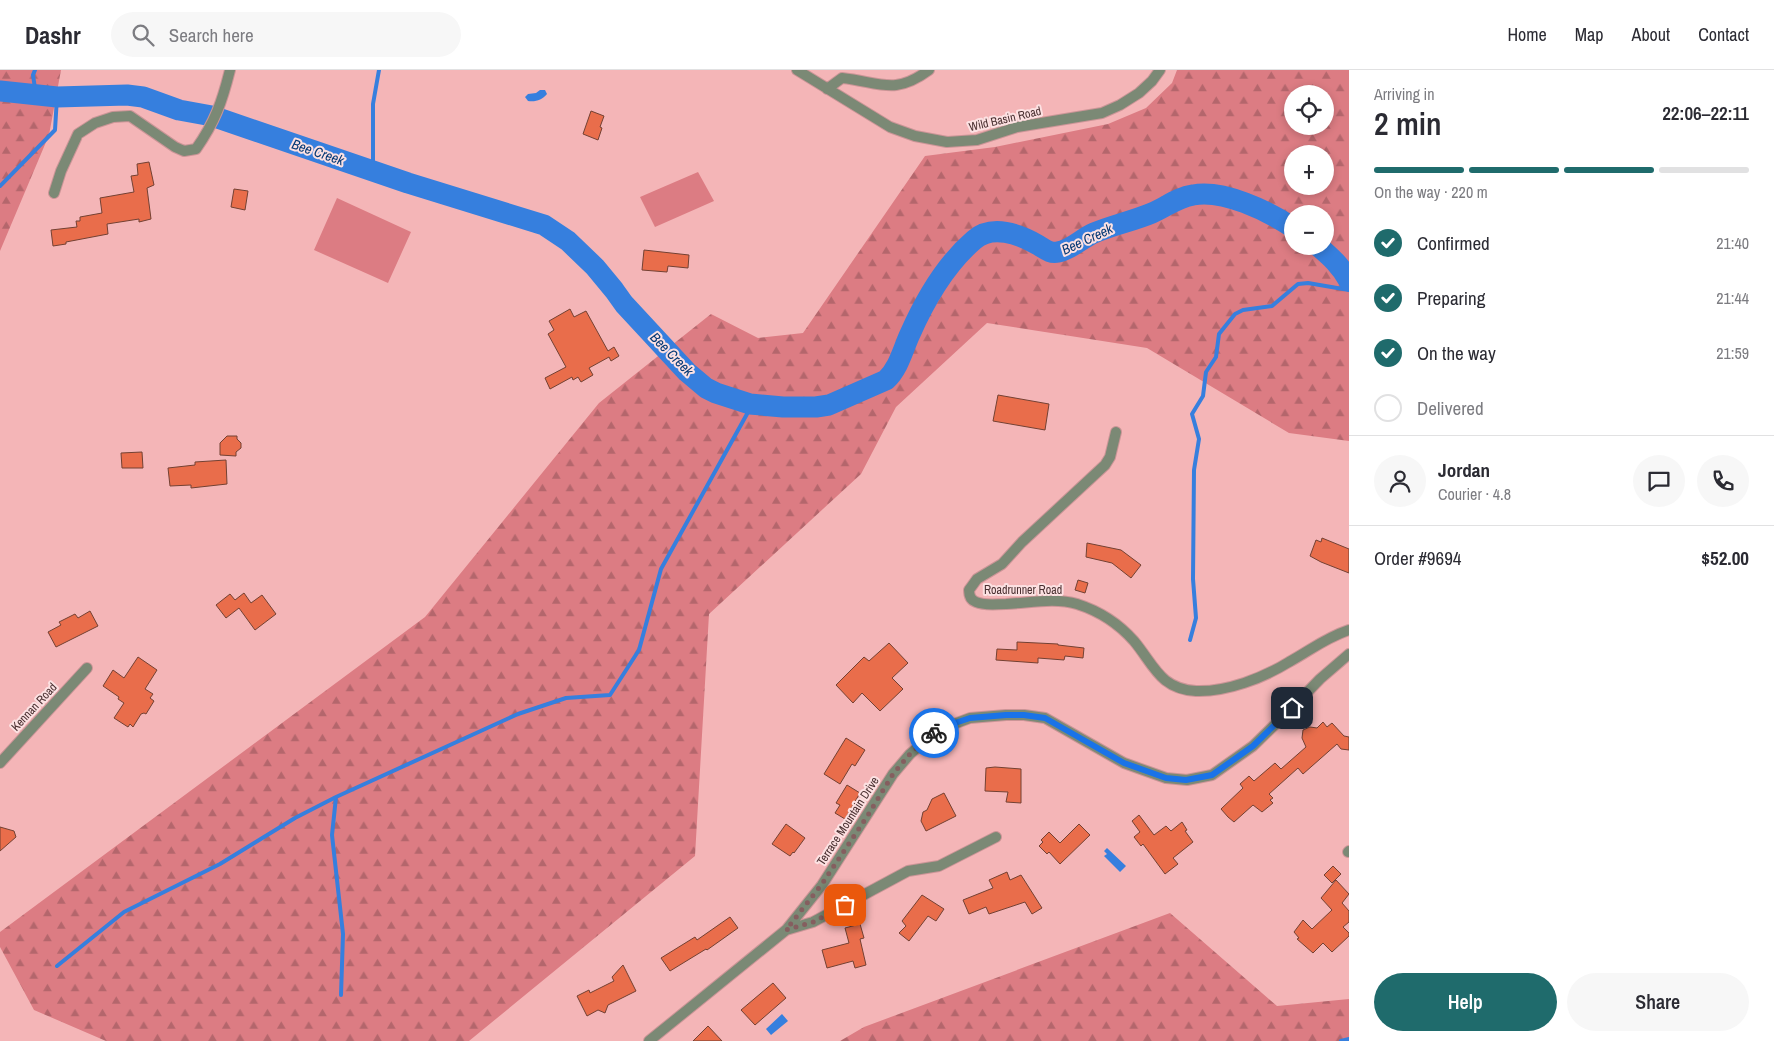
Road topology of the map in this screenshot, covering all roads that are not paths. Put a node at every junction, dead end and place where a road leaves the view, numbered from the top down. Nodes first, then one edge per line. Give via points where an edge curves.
1 (230, 70) edge
2 (797, 70) edge
3 (929, 70) edge
4 (1160, 70) edge
5 (827, 89) junction
6 (54, 193) dead end
7 (1116, 432) dead end
8 (1349, 630) edge
9 (1349, 654) edge
10 (87, 668) dead end
11 (0, 763) edge
12 (996, 837) dead end
13 (786, 930) junction
14 (649, 1041) edge

1 - 6 street via 212,125 196,149 184,151 130,116 113,117 78,134
2 - 5 street, Wild Basin Road
3 - 5 street via 917,79 891,87 842,78
4 - 5 street, Wild Basin Road via 1139,94 1102,113 1017,127 978,140 947,142 915,136 890,126
7 - 8 street, Roadrunner Road via 1106,464 1002,564 977,578 969,590 974,601 986,605 1050,601 1076,604 1102,614 1134,641 1155,672 1167,682 1195,691 1250,680 1288,663 1330,636
9 - 13 street, Terrace Mountain Drive via 1253,746 1212,775 1186,780 1166,778 1124,763 1045,718 1024,715 970,718 938,730 893,774 826,878
10 - 11 street, Kennan Road
12 - 13 street via 939,866 908,871 813,922
13 - 14 street, Terrace Mountain Drive

